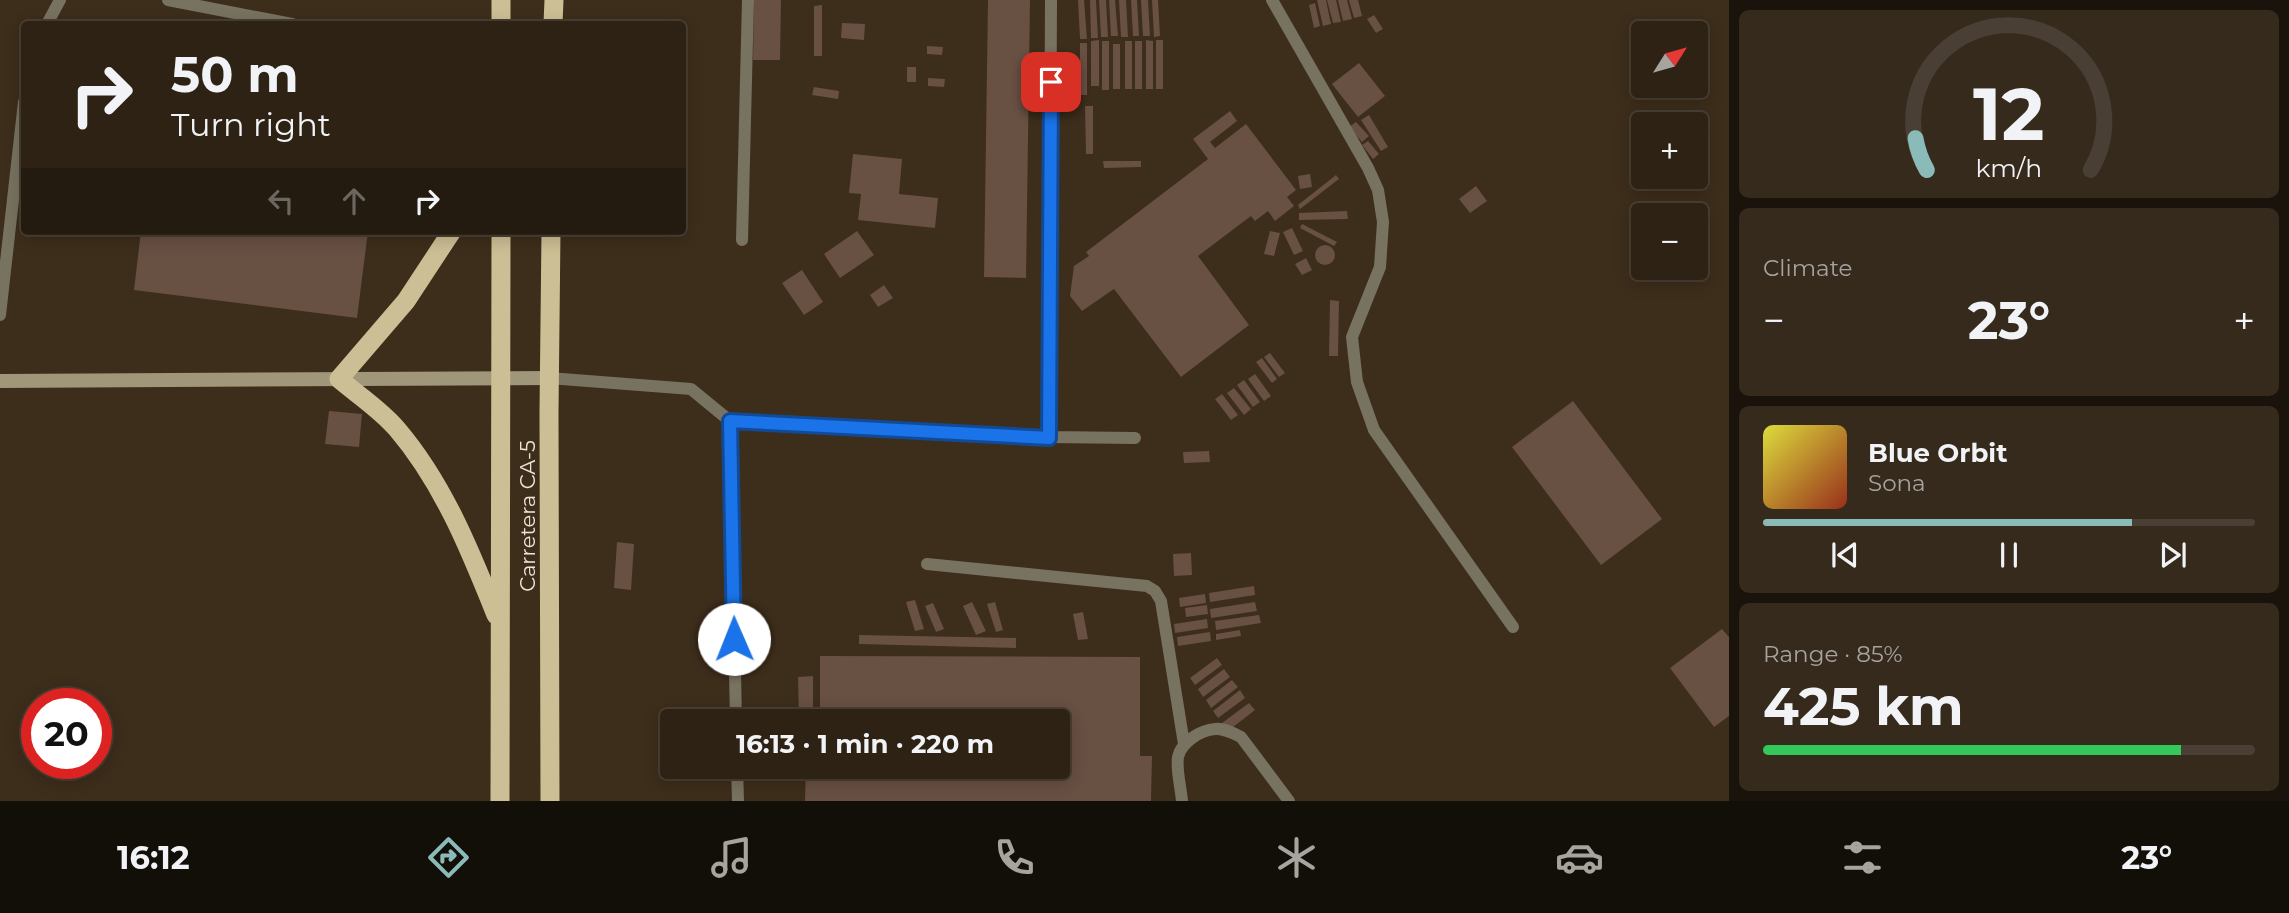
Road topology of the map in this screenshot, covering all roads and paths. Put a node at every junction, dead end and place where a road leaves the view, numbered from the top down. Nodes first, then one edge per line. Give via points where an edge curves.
1 (60, 0) edge
2 (168, 0) edge
3 (501, 0) edge
4 (554, 0) edge
5 (748, 0) edge
6 (1051, 0) edge
7 (1272, 0) edge
8 (49, 21) edge
9 (276, 21) edge
10 (501, 21) edge
11 (553, 21) edge
12 (21, 129) edge
13 (450, 235) edge
14 (500, 235) edge
15 (551, 235) edge
16 (742, 240) dead end
17 (0, 315) edge
18 (501, 378) junction
19 (549, 378) junction
20 (339, 379) junction
21 (0, 381) edge
22 (730, 421) junction
23 (1049, 438) junction
24 (1135, 438) dead end
25 (927, 564) dead end
26 (500, 625) junction
27 (1513, 627) dead end
28 (736, 709) edge
29 (1184, 744) junction
30 (737, 779) edge
31 (500, 801) edge
32 (550, 801) edge
33 (738, 801) edge
34 (1182, 801) edge
35 (1289, 801) edge

1 - 8 lane
2 - 9 lane
3 - 10 highway
4 - 11 highway
5 - 16 lane
6 - 23 lane
7 - 27 lane via 1378,190 1380,267 1352,337 1357,382 1374,430
12 - 17 lane
13 - 20 highway via 407,301
14 - 18 highway, Carretera CA-5
15 - 19 highway, Carretera CA-5
18 - 19 main road
18 - 20 main road
18 - 26 highway, Carretera CA-5
19 - 22 lane via 691,389
19 - 32 highway, Carretera CA-5
20 - 21 main road
20 - 26 highway via 396,428 443,494
22 - 23 lane
22 - 28 lane
23 - 24 lane
25 - 29 lane via 1147,586 1155,591 1161,601
26 - 31 highway, Carretera CA-5
29 - 34 lane via 1178,757
29 - 35 lane via 1216,729 1232,732 1241,737
30 - 33 lane

